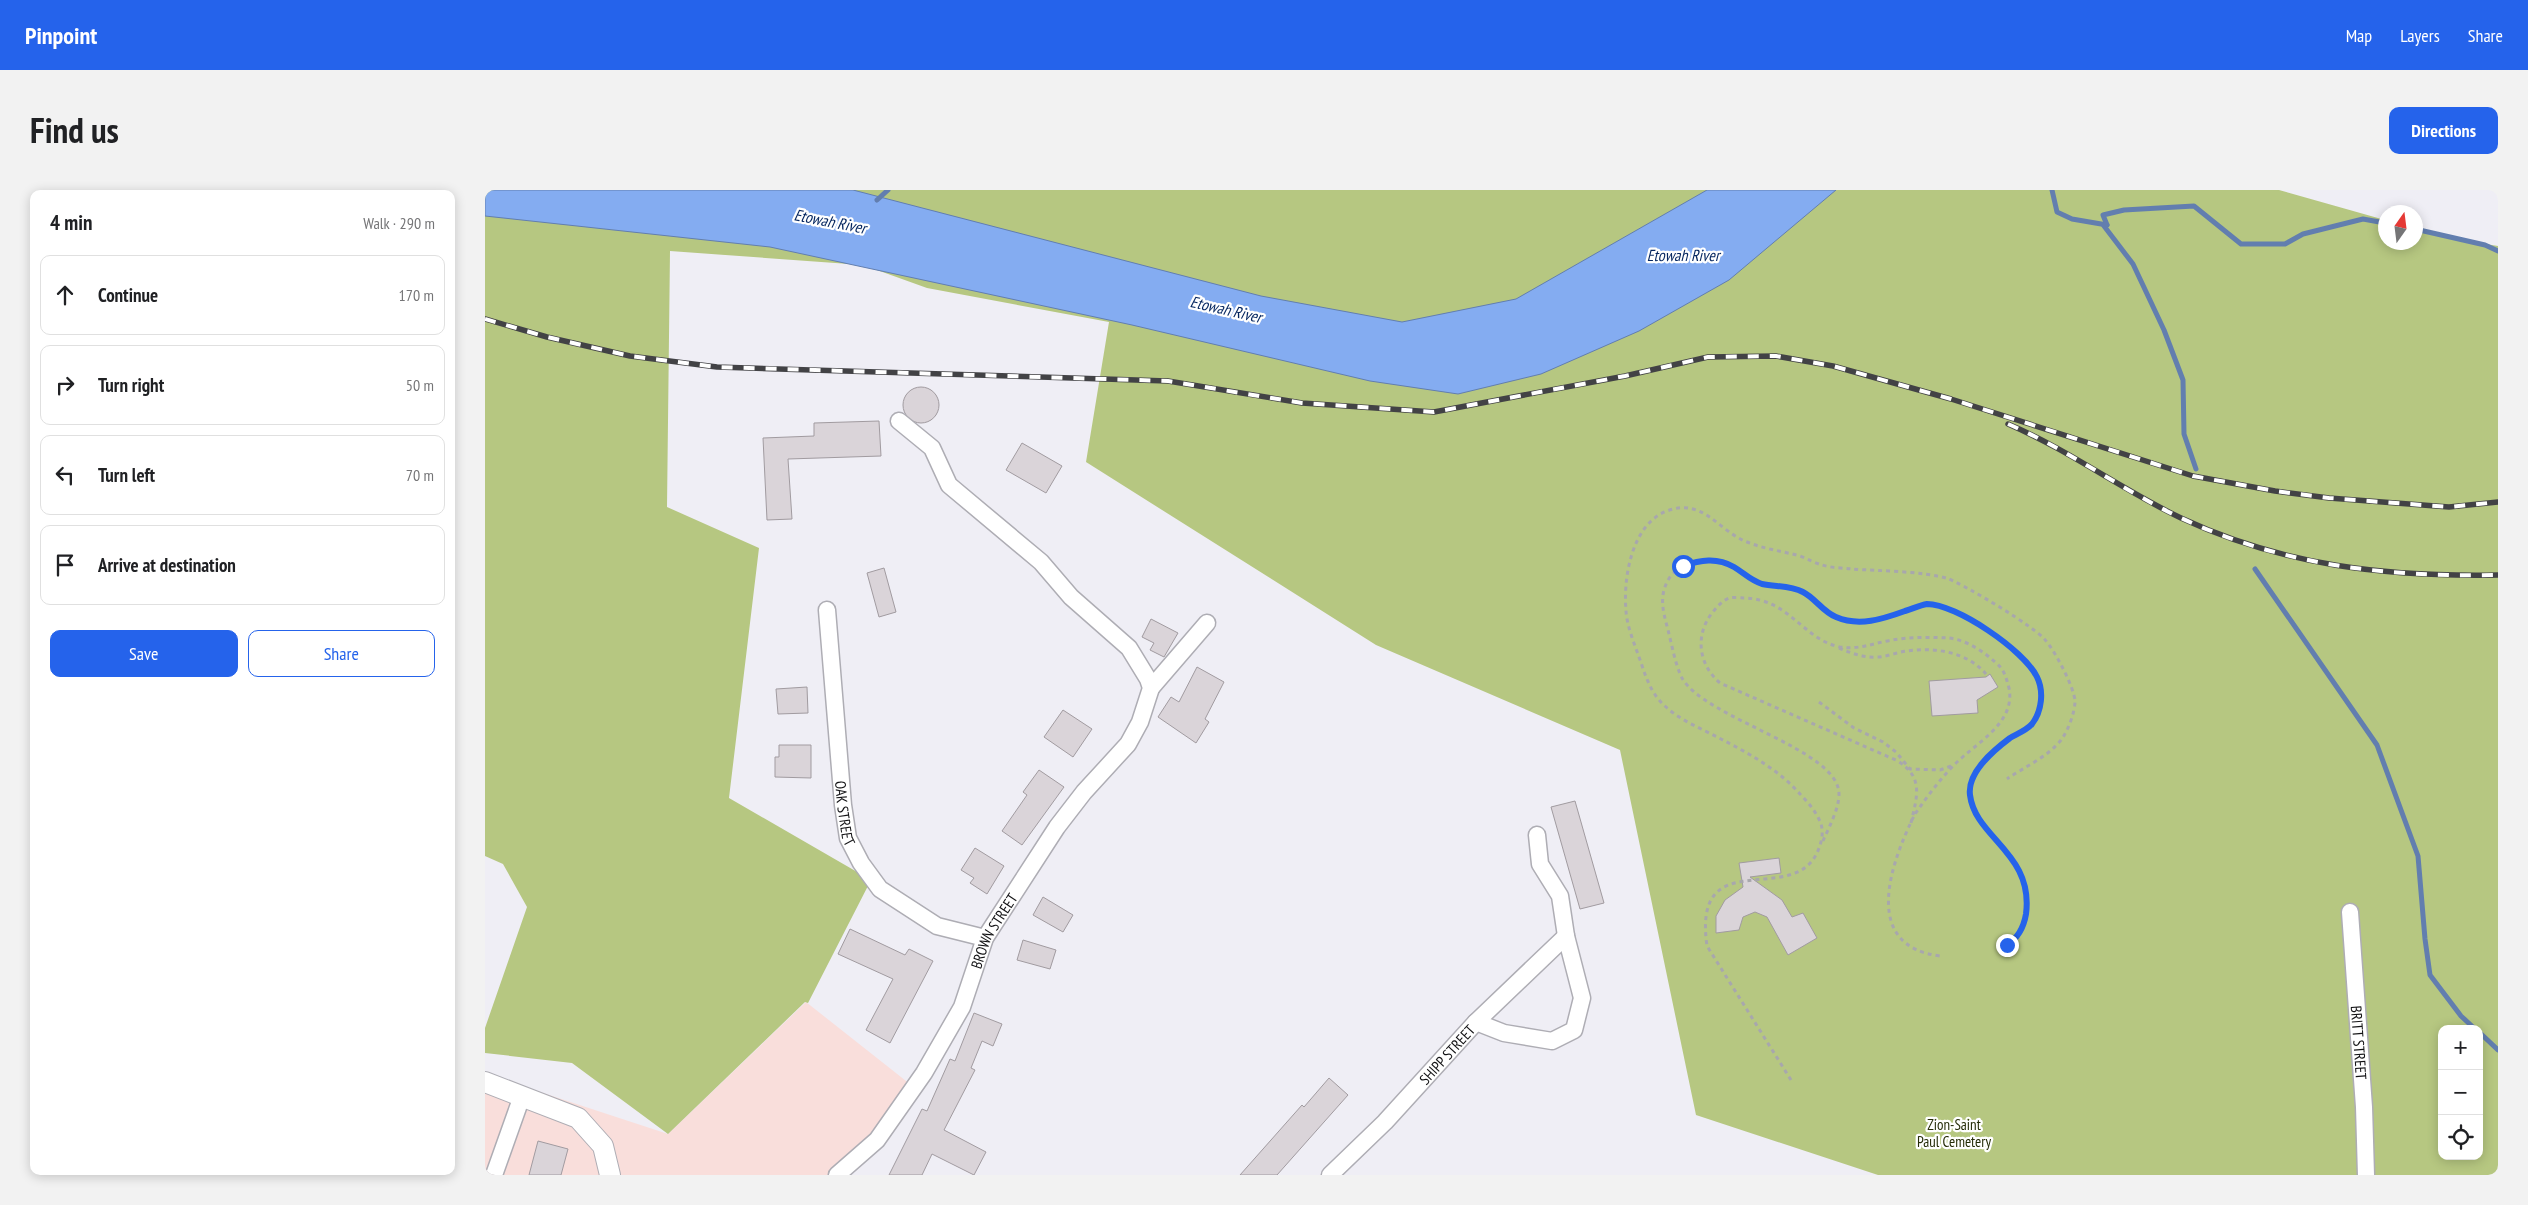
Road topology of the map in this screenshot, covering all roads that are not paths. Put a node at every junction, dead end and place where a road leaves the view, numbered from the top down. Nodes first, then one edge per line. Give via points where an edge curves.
1 (899, 422) dead end
2 (827, 610) dead end
3 (1207, 623) dead end
4 (1151, 688) junction
5 (1537, 835) dead end
6 (2350, 912) dead end
7 (1566, 936) junction
8 (985, 938) junction
9 (1476, 1022) junction
10 (485, 1082) edge
11 (522, 1096) junction
12 (494, 1175) edge
13 (610, 1175) edge
14 (837, 1175) edge
15 (1331, 1175) edge
16 (2366, 1175) edge

1 - 4 street via 932,448 949,485 1041,562 1071,596 1129,648
2 - 8 street, OAK STREET via 848,838 879,889 937,926
3 - 4 street
4 - 8 street, BROWN STREET via 1140,722 1128,744 1083,792 1057,827
5 - 7 street via 1540,864 1560,896
6 - 16 street, BRITT STREET
7 - 9 street, SHIPP STREET
7 - 9 street via 1582,998 1574,1030 1552,1041 1504,1033
8 - 14 street, BROWN STREET via 962,1007 942,1045 877,1140
9 - 15 street, SHIPP STREET via 1385,1122
10 - 11 main road
11 - 12 street
11 - 13 main road via 578,1118 603,1146

